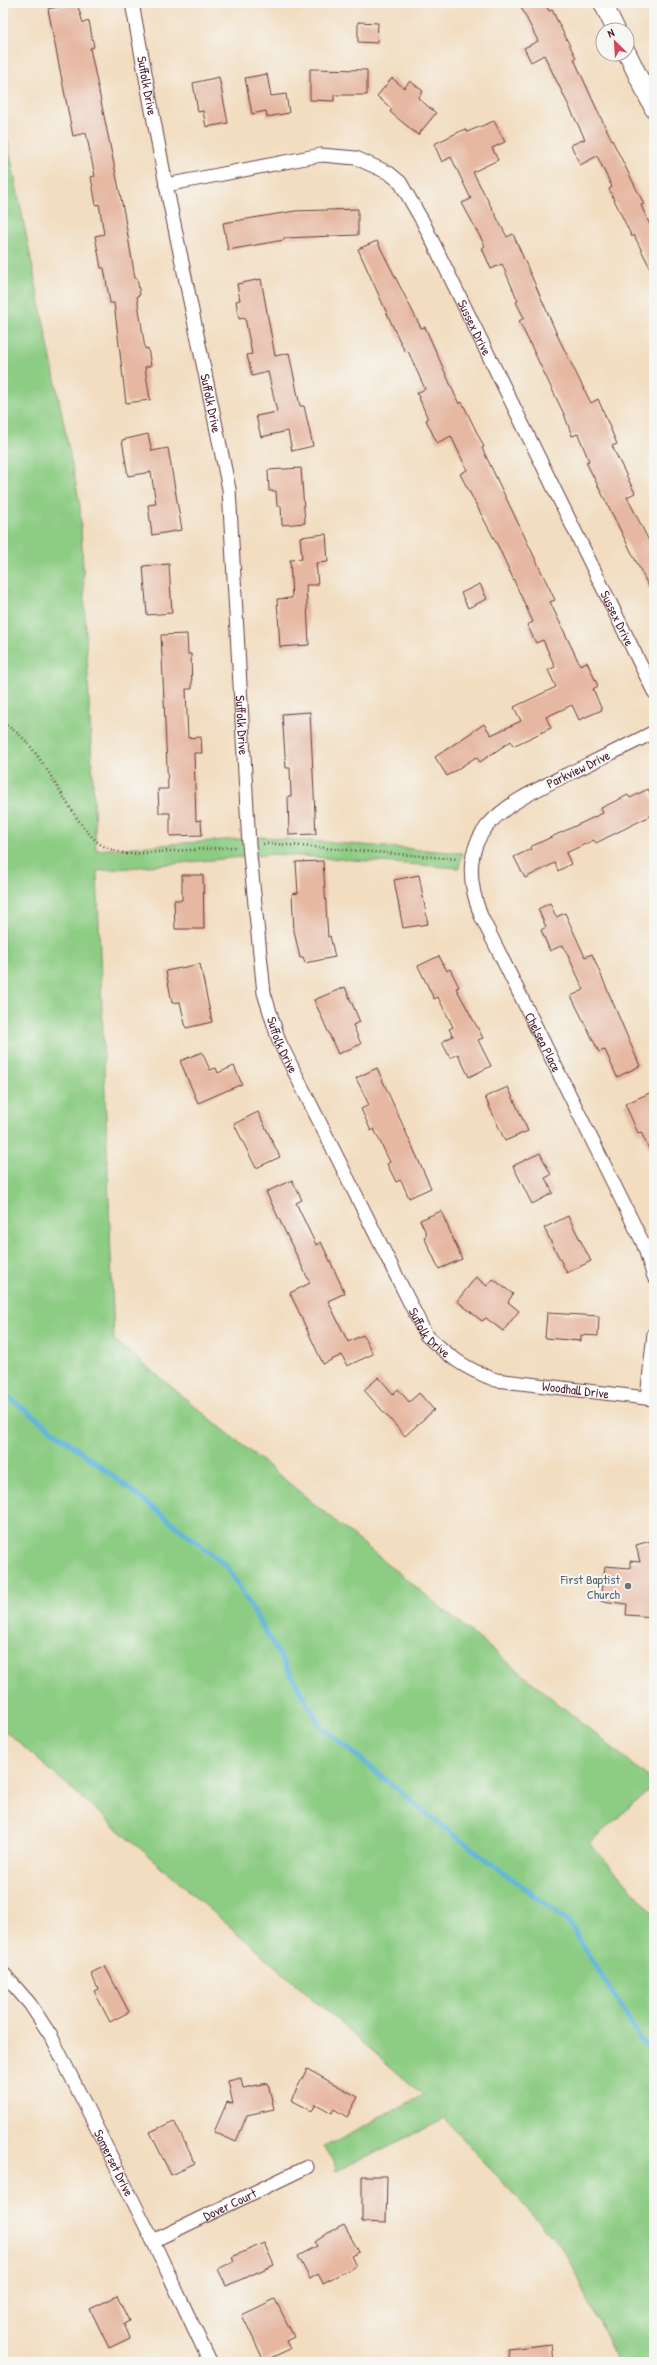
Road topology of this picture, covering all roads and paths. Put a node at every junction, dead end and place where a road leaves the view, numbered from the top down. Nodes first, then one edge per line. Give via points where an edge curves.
1 (132, 3) edge
2 (602, 3) edge
3 (612, 22) edge
4 (631, 62) edge
5 (654, 109) edge
6 (166, 185) junction
7 (654, 692) edge
8 (3, 724) edge
9 (654, 732) edge
10 (503, 808) joint
11 (249, 845) junction
12 (472, 861) junction
13 (654, 1277) edge
14 (654, 1333) edge
15 (496, 1380) joint
16 (650, 1398) edge
17 (3, 1973) edge
18 (307, 2167) dead end
19 (153, 2241) junction
20 (210, 2362) edge

1 - 6 street, Suffolk Drive
2 - 3 main road
4 - 5 main road
6 - 7 street, Sussex Drive via 321,155 356,158 389,173 400,182 423,222
6 - 11 street, Suffolk Drive via 229,489
8 - 11 path via 19,734 84,826 100,843 111,849 126,854
9 - 10 street, Parkview Drive
10 - 12 street, Chelsea Place via 488,824 478,841
11 - 12 path via 277,844
11 - 15 street, Suffolk Drive via 264,993 279,1041 426,1335 452,1359
12 - 13 street, Chelsea Place via 474,896 481,916 643,1243
14 - 16 street
15 - 16 street, Woodhall Drive
17 - 19 street, Somerset Drive via 30,2004 51,2036
18 - 19 street, Dover Court
19 - 20 street, Somerset Drive

